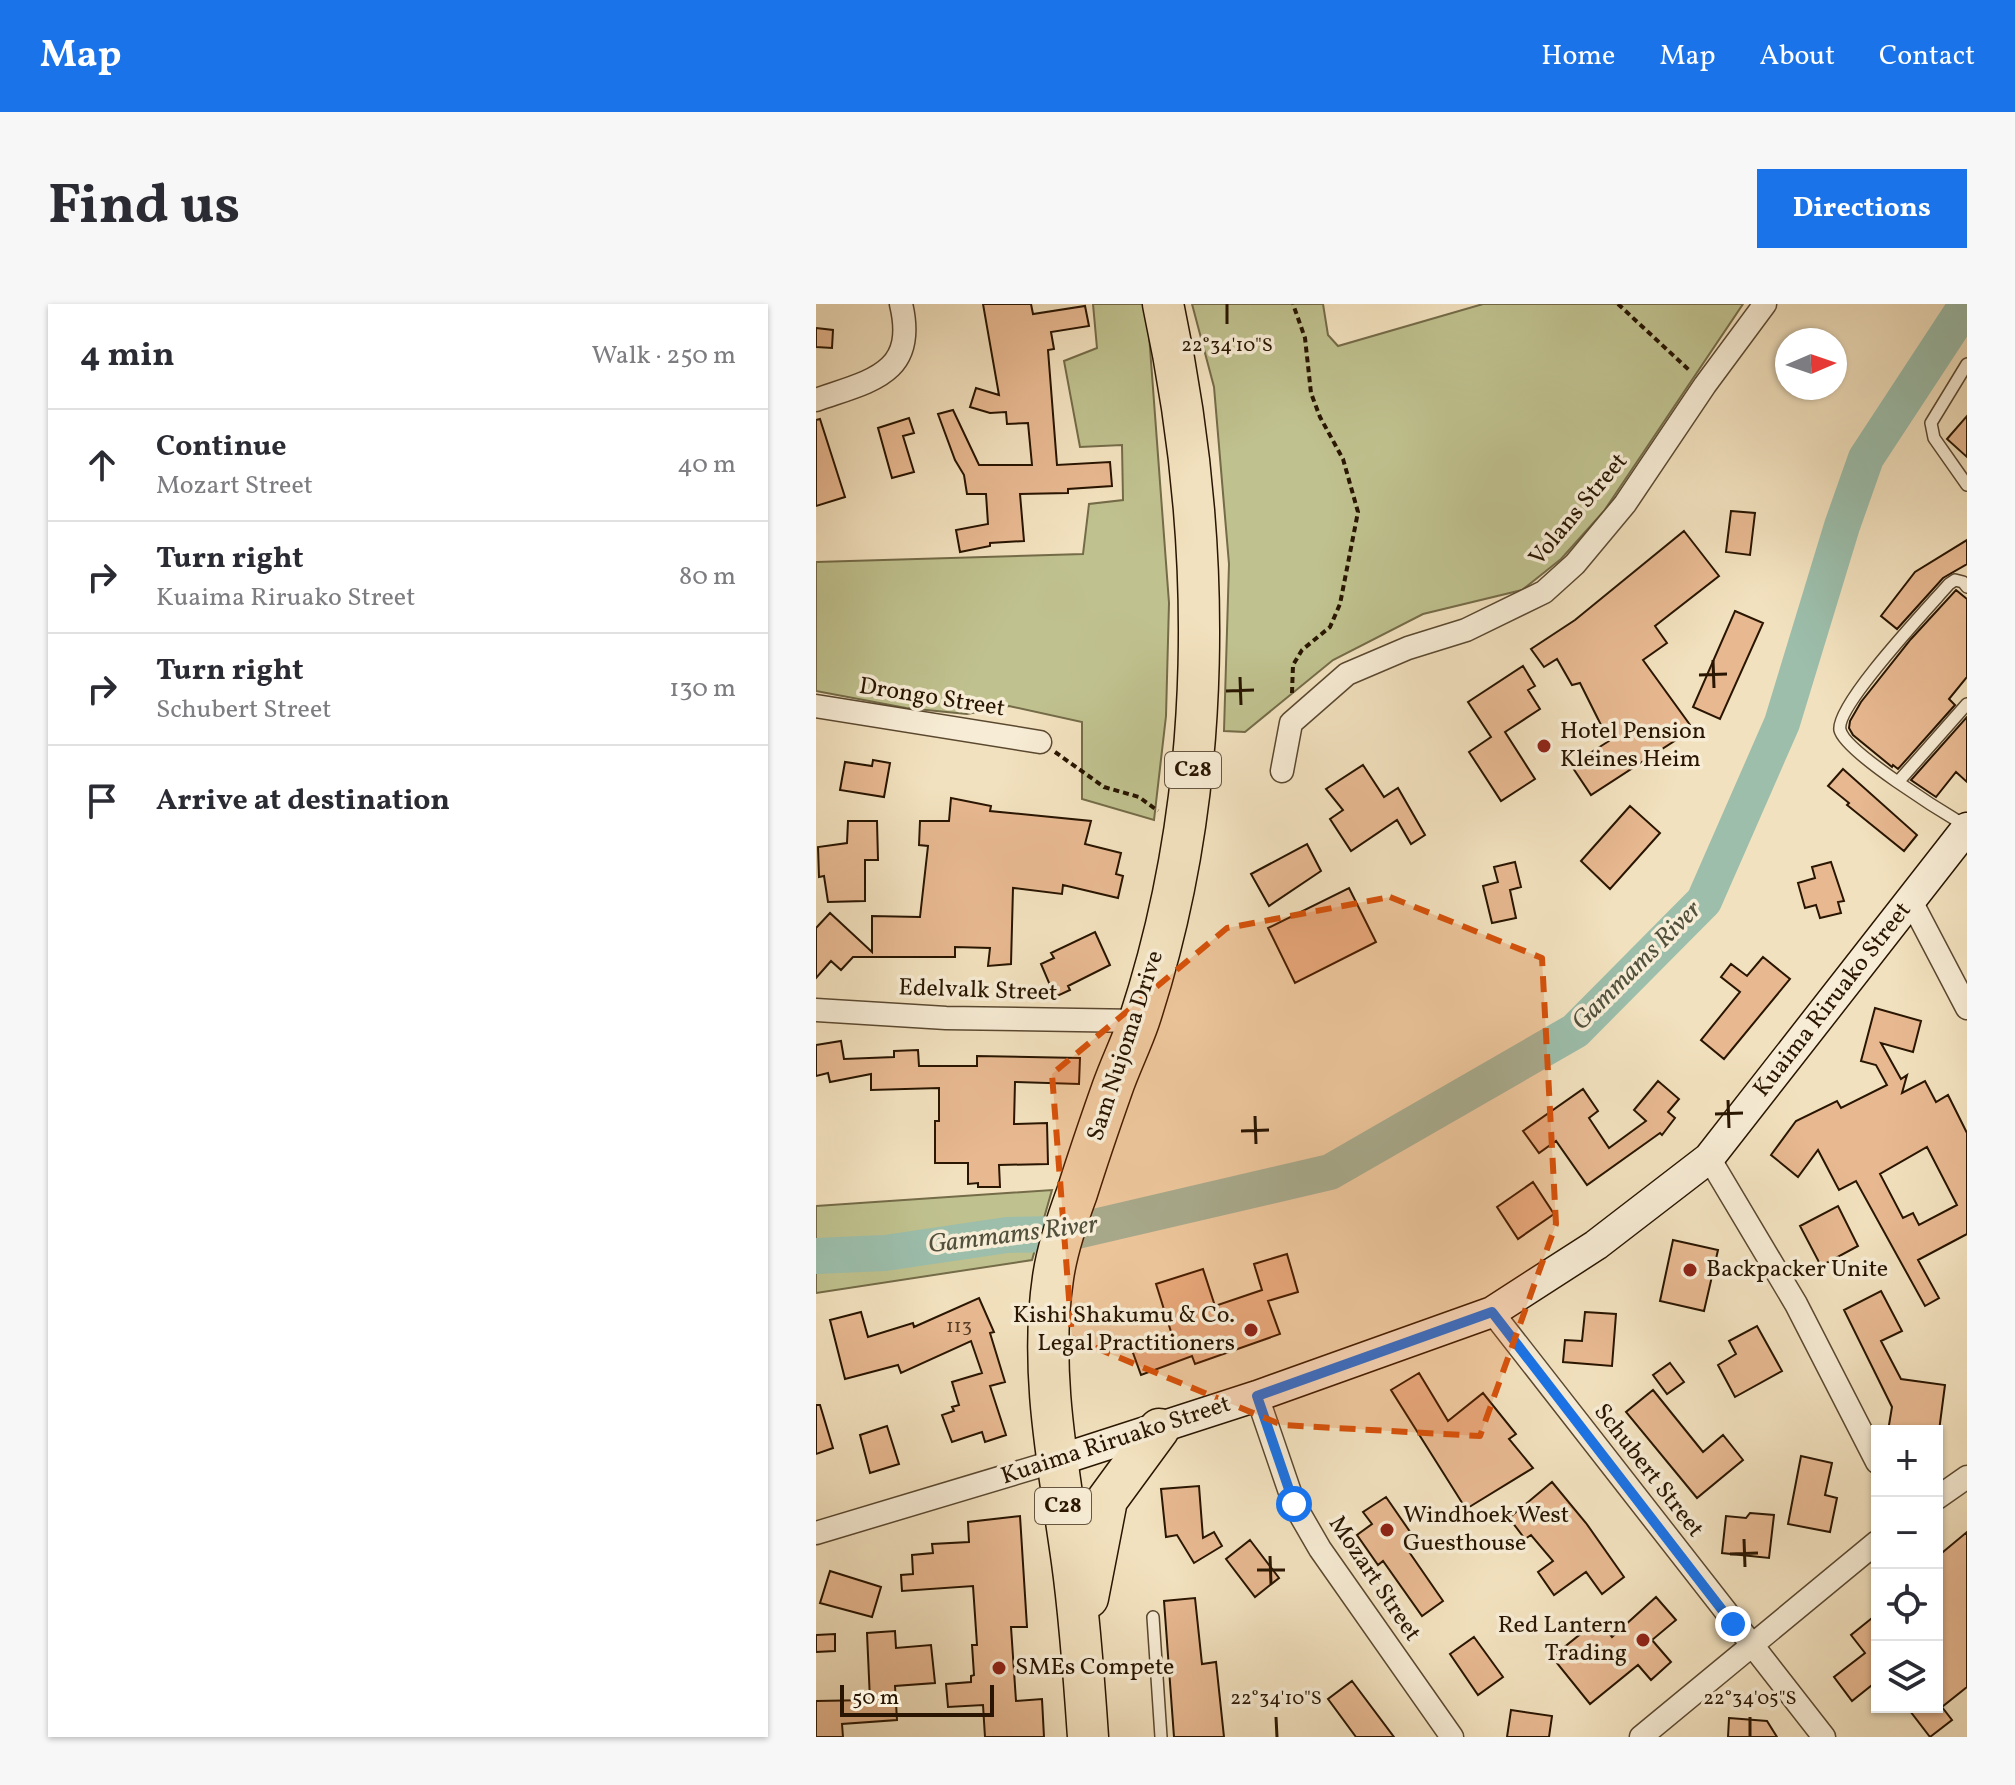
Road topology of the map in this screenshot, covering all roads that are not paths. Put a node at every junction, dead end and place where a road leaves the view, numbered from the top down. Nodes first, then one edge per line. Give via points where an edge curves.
1 (901, 304) edge
2 (1163, 304) edge
3 (1765, 304) edge
4 (1967, 364) edge
5 (816, 400) edge
6 (1967, 485) edge
7 (1967, 587) edge
8 (1967, 704) edge
9 (816, 706) edge
10 (1040, 742) road end
11 (1282, 771) dead end
12 (1898, 782) junction
13 (1967, 828) edge
14 (1911, 901) junction
15 (1967, 1008) edge
16 (816, 1010) edge
17 (1139, 1021) junction
18 (1709, 1158) junction
19 (1492, 1312) junction
20 (1257, 1396) junction
21 (1159, 1429) junction
22 (1871, 1450) edge
23 (1056, 1461) junction
24 (1967, 1477) edge
25 (1938, 1497) edge
26 (816, 1533) edge
27 (1871, 1547) edge
28 (1153, 1617) dead end
29 (1082, 1643) junction
30 (1751, 1645) junction
31 (1088, 1737) edge
32 (1161, 1737) edge
33 (1452, 1737) edge
34 (1641, 1737) edge
35 (1824, 1737) edge

1 - 5 street via 905,319 898,360 882,375
2 - 17 highway, Sam Nujoma Drive / C28 via 1188,446 1199,605 1196,742 1191,797
3 - 11 street, Volans Street via 1625,504 1575,564 1544,592 1466,630 1347,674 1291,723
4 - 6 lane via 1931,423 1934,438
7 - 12 lane via 1955,580 1949,584 1854,695 1841,719 1841,734
8 - 12 lane
9 - 10 street, Drongo Street
12 - 13 lane
13 - 14 street, Kuaima Riruako Street
14 - 15 street
14 - 18 street, Kuaima Riruako Street
16 - 17 street, Edelvalk Street
17 - 23 highway, Sam Nujoma Drive / C28 via 1053,1275 1048,1365
18 - 19 street, Kuaima Riruako Street via 1596,1245
18 - 22 street via 1796,1304
19 - 20 street, Kuaima Riruako Street
19 - 30 street, Schubert Street
20 - 21 street, Kuaima Riruako Street
20 - 33 street, Mozart Street via 1294,1504
21 - 23 street, Kuaima Riruako Street
21 - 29 highway via 1107,1500
23 - 26 street, Kuaima Riruako Street
23 - 29 highway, Sam Nujoma Drive / C28
24 - 25 street
27 - 30 street
28 - 32 lane
29 - 31 highway, Sam Nujoma Drive / C28
30 - 34 street
30 - 35 street, Schubert Street

